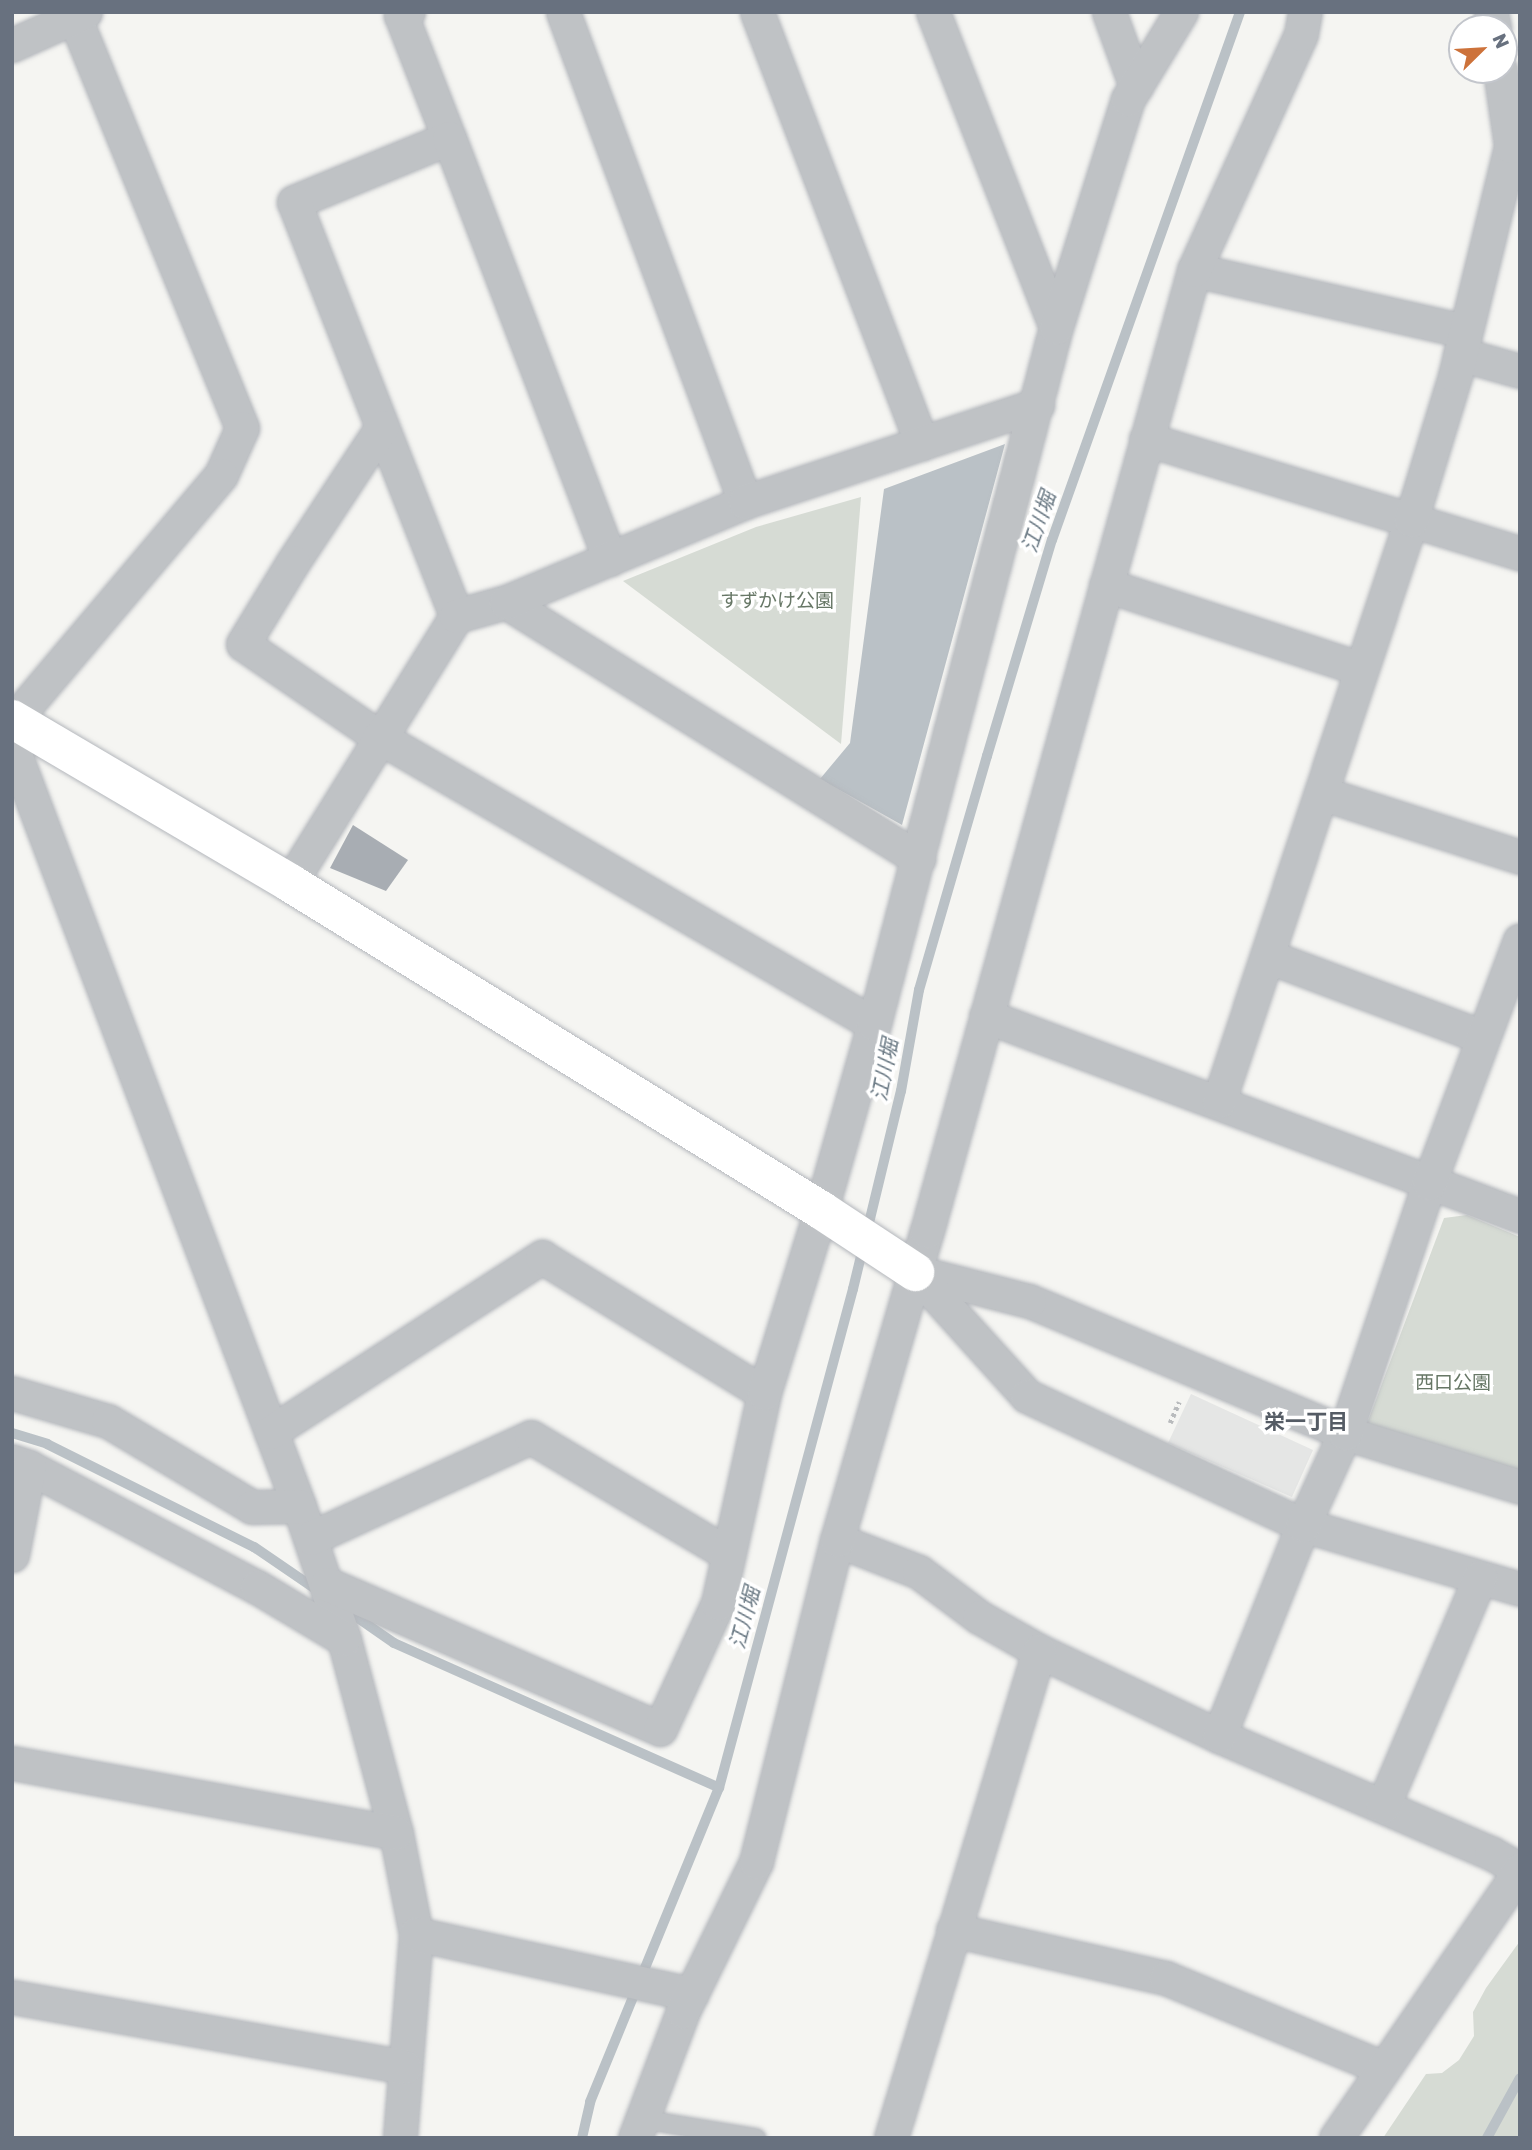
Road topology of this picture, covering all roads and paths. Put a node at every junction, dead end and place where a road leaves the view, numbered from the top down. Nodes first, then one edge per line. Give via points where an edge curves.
1 (408, 12) edge
2 (563, 12) edge
3 (757, 12) edge
4 (933, 12) edge
5 (1109, 12) edge
6 (1181, 12) edge
7 (1305, 12) edge
8 (80, 14) edge
9 (12, 45) edge
10 (1502, 84) edge
11 (1136, 86) junction
12 (449, 138) junction
13 (1194, 270) junction
14 (1056, 327) junction
15 (1463, 343) junction
16 (1520, 371) edge
17 (1037, 405) junction
18 (383, 427) junction
19 (1146, 439) junction
20 (922, 444) junction
21 (745, 502) junction
22 (1411, 520) junction
23 (1520, 553) edge
24 (610, 559) junction
25 (1106, 585) junction
26 (506, 602) junction
27 (456, 616) junction
28 (1361, 669) junction
29 (13, 720) edge
30 (379, 737) junction
31 (1321, 793) junction
32 (1520, 857) edge
33 (919, 859) junction
34 (290, 883) junction
35 (1520, 940) edge
36 (1267, 956) junction
37 (986, 1016) junction
38 (874, 1024) junction
39 (1483, 1037) junction
40 (1219, 1101) junction
41 (1429, 1183) junction
42 (821, 1210) junction
43 (1520, 1216) edge
44 (915, 1272) junction
45 (1194, 1370) junction
46 (12, 1393) edge
47 (764, 1393) junction
48 (271, 1432) junction
49 (1345, 1433) junction
50 (1155, 1457) junction
51 (21, 1464) edge
52 (1520, 1487) edge
53 (299, 1506) junction
54 (1303, 1525) junction
55 (311, 1538) junction
56 (837, 1540) junction
57 (728, 1554) junction
58 (12, 1555) edge
59 (1480, 1578) junction
60 (327, 1584) junction
61 (1520, 1589) edge
62 (344, 1639) junction
63 (1039, 1650) junction
64 (1219, 1736) junction
65 (12, 1763) edge
66 (1383, 1805) junction
67 (396, 1833) junction
68 (1520, 1870) edge
69 (953, 1930) junction
70 (415, 1934) junction
71 (691, 1994) junction
72 (12, 1997) edge
73 (405, 2067) junction
74 (1383, 2067) junction
75 (638, 2128) edge
76 (400, 2138) edge
77 (756, 2138) edge
78 (891, 2138) edge
79 (1336, 2138) edge

1 - 12 street via 401,15
2 - 21 street
3 - 20 street
4 - 14 street
5 - 11 street
6 - 11 street
7 - 13 street via 1301,34
8 - 9 street
8 - 29 street via 242,428 221,475
10 - 15 street via 1511,146
11 - 14 street
12 - 18 street via 294,202
12 - 24 street
13 - 15 street
13 - 19 street
14 - 17 street
15 - 16 street
15 - 22 street
17 - 20 street
17 - 33 street
18 - 27 street
18 - 30 street via 243,644
19 - 22 street
19 - 25 street
20 - 21 street
21 - 24 street
22 - 23 street
22 - 28 street
24 - 26 street
25 - 28 street
25 - 37 street
26 - 27 street
26 - 33 street
27 - 30 street
28 - 31 street
29 - 34 street
29 - 48 street via 13,749
30 - 34 street
30 - 38 street
31 - 32 street
31 - 36 street
33 - 38 street
34 - 42 street
35 - 39 street
36 - 39 street
36 - 40 street
37 - 40 street
37 - 44 street
38 - 42 street
39 - 41 street
40 - 41 street
41 - 43 street
41 - 49 street
42 - 44 street
42 - 47 street
44 - 45 street via 1028,1301
44 - 50 street via 1027,1396
44 - 56 street
45 - 49 street
45 - 50 path
46 - 53 street via 108,1421 252,1507
47 - 48 street via 542,1257
47 - 57 street
48 - 53 street
49 - 52 street
49 - 54 street
50 - 54 street
51 - 58 street
51 - 62 street via 257,1587
53 - 55 street
54 - 59 street
54 - 64 street
55 - 57 street via 531,1437
55 - 60 street
56 - 63 street via 919,1572 979,1617
56 - 71 street via 756,1862
57 - 60 street via 718,1602 660,1729
59 - 61 street
59 - 66 street
60 - 62 street
62 - 67 street
63 - 64 street
63 - 69 street
64 - 66 street
65 - 67 street
66 - 68 street
67 - 70 street
68 - 74 street
69 - 74 street via 1166,1978
69 - 78 street
70 - 71 street
70 - 73 street
71 - 75 street
72 - 73 street
73 - 76 street
74 - 79 street
75 - 77 lane

